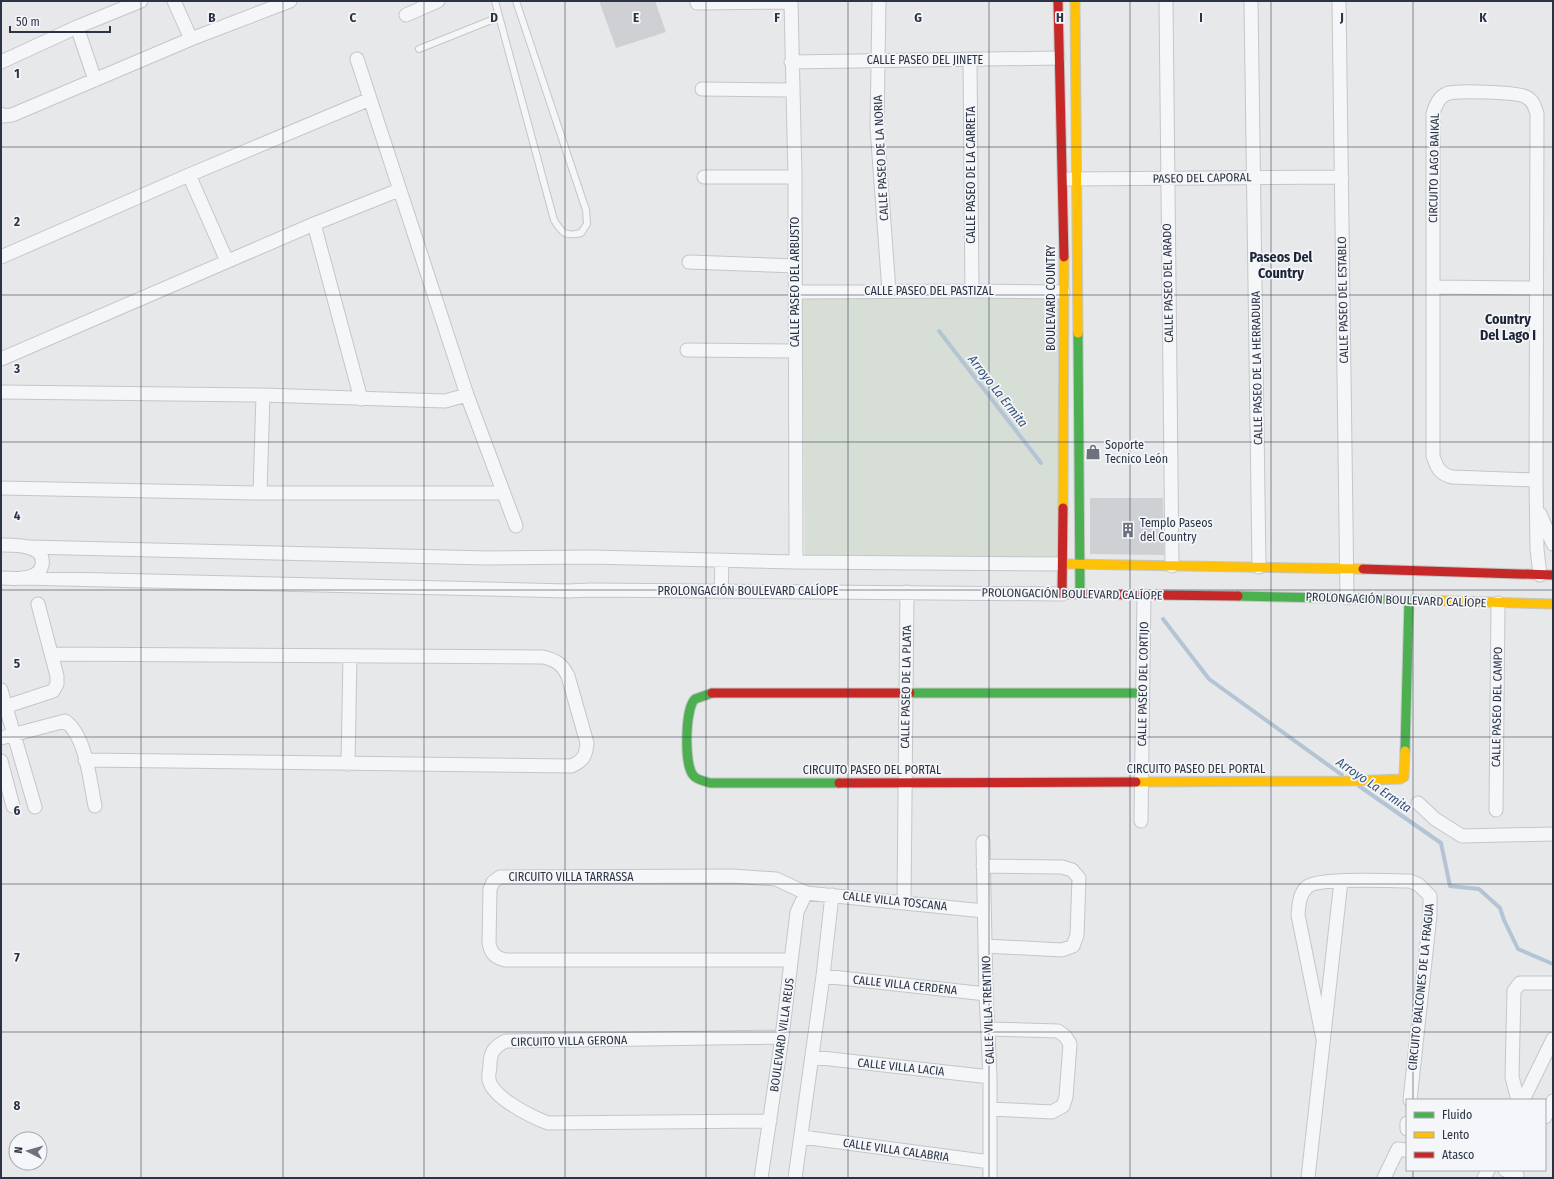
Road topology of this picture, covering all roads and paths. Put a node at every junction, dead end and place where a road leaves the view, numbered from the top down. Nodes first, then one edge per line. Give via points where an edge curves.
1 (141, 1) edge
2 (174, 1) edge
3 (290, 1) edge
4 (438, 1) edge
5 (495, 1) edge
6 (516, 1) edge
7 (879, 1) edge
8 (1058, 1) edge
9 (1075, 1) edge
10 (1166, 1) edge
11 (1251, 1) edge
12 (1339, 1) edge
13 (791, 2) edge
14 (696, 3) dead end
15 (406, 15) dead end
16 (499, 17) junction
17 (77, 27) junction
18 (191, 39) junction
19 (419, 49) dead end
20 (1058, 58) junction
21 (358, 59) dead end
22 (878, 60) junction
23 (970, 60) junction
24 (1, 62) edge
25 (791, 62) junction
26 (95, 80) junction
27 (702, 89) dead end
28 (792, 90) junction
29 (370, 99) junction
30 (1, 114) edge
31 (189, 175) junction
32 (1342, 176) junction
33 (704, 177) dead end
34 (795, 177) junction
35 (1255, 177) junction
36 (1078, 179) junction
37 (1167, 179) junction
38 (1062, 180) junction
39 (399, 190) junction
40 (314, 224) junction
41 (1, 257) edge
42 (227, 261) junction
43 (689, 262) dead end
44 (795, 266) junction
45 (1433, 287) junction
46 (1536, 288) junction
47 (889, 291) junction
48 (972, 291) junction
49 (795, 292) junction
50 (1063, 292) junction
51 (687, 350) dead end
52 (794, 351) junction
53 (1, 359) edge
54 (1, 392) edge
55 (263, 395) junction
56 (467, 395) junction
57 (361, 399) junction
58 (1536, 480) junction
59 (1, 488) edge
60 (503, 493) junction
61 (260, 494) junction
62 (1537, 509) junction
63 (516, 526) dead end
64 (1553, 544) edge
65 (1, 545) edge
66 (29, 547) junction
67 (722, 561) junction
68 (796, 562) junction
69 (1062, 564) junction
70 (1080, 564) junction
71 (1172, 566) junction
72 (1260, 567) junction
73 (1347, 568) junction
74 (1547, 575) edge
75 (1, 578) edge
76 (21, 578) junction
77 (721, 592) junction
78 (907, 592) junction
79 (1062, 594) junction
80 (1080, 594) junction
81 (1144, 596) junction
82 (1347, 598) junction
83 (1409, 600) junction
84 (1498, 603) junction
85 (38, 604) dead end
86 (1553, 604) edge
87 (52, 654) junction
88 (350, 656) junction
89 (1, 690) edge
90 (1142, 692) junction
91 (905, 694) junction
92 (3, 708) edge
93 (7, 736) edge
94 (85, 760) junction
95 (1, 761) edge
96 (348, 764) junction
97 (905, 782) junction
98 (1142, 782) junction
99 (1418, 803) dead end
100 (13, 806) dead end
101 (95, 806) dead end
102 (35, 807) dead end
103 (1496, 810) dead end
104 (1141, 821) dead end
105 (1553, 834) edge
106 (983, 842) dead end
107 (983, 866) junction
108 (1341, 881) junction
109 (806, 893) junction
110 (832, 895) junction
111 (904, 902) junction
112 (984, 911) junction
113 (985, 946) junction
114 (791, 960) junction
115 (823, 976) junction
116 (1553, 983) edge
117 (986, 994) junction
118 (989, 1029) junction
119 (782, 1037) junction
120 (1553, 1038) edge
121 (1323, 1039) junction
122 (813, 1057) junction
123 (990, 1077) junction
124 (1410, 1099) edge
125 (1518, 1099) edge
126 (1523, 1099) edge
127 (1553, 1100) edge
128 (990, 1109) junction
129 (1546, 1115) edge
130 (770, 1121) junction
131 (802, 1137) junction
132 (1406, 1150) edge
133 (990, 1162) junction
134 (761, 1178) edge
135 (795, 1178) edge
136 (990, 1178) edge
137 (1308, 1178) edge
138 (1384, 1178) edge

1 - 17 street
2 - 18 street
3 - 18 street
4 - 15 street
5 - 16 lane
6 - 16 lane via 586,210 587,224 581,233 571,236 561,231 554,220
7 - 22 street, CALLE PASEO DE LA NORIA
8 - 20 street, BOULEVARD COUNTRY
9 - 36 street
10 - 37 street, CALLE PASEO DEL ARADO
11 - 35 street, CALLE PASEO DE LA HERRADURA
12 - 32 street, CALLE PASEO DEL ESTABLO
13 - 14 street
13 - 25 street, CALLE PASEO DEL ARBUSTO
16 - 19 lane
17 - 24 street
17 - 26 street
18 - 26 street
20 - 23 street, CALLE PASEO DEL JINETE
20 - 38 street, BOULEVARD COUNTRY
21 - 29 street
22 - 23 street, CALLE PASEO DEL JINETE
22 - 25 street, CALLE PASEO DEL JINETE
22 - 47 street, CALLE PASEO DE LA NORIA via 877,128
23 - 48 street, CALLE PASEO DE LA CARRETA
25 - 28 street, CALLE PASEO DEL ARBUSTO
26 - 30 street via 12,115
27 - 28 street
28 - 34 street, CALLE PASEO DEL ARBUSTO
29 - 31 street
29 - 39 street
31 - 41 street
31 - 42 street
32 - 35 street, PASEO DEL CAPORAL
32 - 73 street, CALLE PASEO DEL ESTABLO
33 - 34 street
34 - 44 street, CALLE PASEO DEL ARBUSTO
35 - 37 street, PASEO DEL CAPORAL
35 - 72 street, CALLE PASEO DE LA HERRADURA
36 - 37 street, PASEO DEL CAPORAL
36 - 38 street, PASEO DEL CAPORAL
36 - 70 street
37 - 71 street, CALLE PASEO DEL ARADO
38 - 50 street, BOULEVARD COUNTRY
39 - 40 street
39 - 56 street
40 - 42 street
40 - 57 street
42 - 53 street
43 - 44 street
44 - 49 street, CALLE PASEO DEL ARBUSTO
45 - 46 street
45 - 46 street, CIRCUITO LAGO BAIKAL via 1433,114 1437,102 1446,94 1457,92 1517,94 1527,97 1534,104 1537,114
45 - 58 street, CIRCUITO LAGO BAIKAL via 1433,456 1437,468 1444,475 1452,477
46 - 58 street, CIRCUITO LAGO BAIKAL
47 - 48 street, CALLE PASEO DEL PASTIZAL
47 - 49 street, CALLE PASEO DEL PASTIZAL
48 - 50 street, CALLE PASEO DEL PASTIZAL
49 - 52 street, CALLE PASEO DEL ARBUSTO
50 - 69 street, BOULEVARD COUNTRY
51 - 52 street
52 - 68 street, CALLE PASEO DEL ARBUSTO
54 - 55 street
55 - 57 street
55 - 61 street
56 - 57 street via 445,401
56 - 60 street
58 - 62 street, CIRCUITO LAGO BAIKAL
59 - 61 street
60 - 61 street
60 - 63 street
62 - 64 street, CIRCUITO LAGO BAIKAL
62 - 74 street, CIRCUITO LAGO BAIKAL via 1537,548
65 - 66 street
66 - 67 street
66 - 76 street via 42,558 42,567 32,576
67 - 68 street
67 - 77 street
68 - 69 street
69 - 70 street
69 - 79 street, BOULEVARD COUNTRY
70 - 71 street
70 - 80 street
71 - 72 street
72 - 73 street
73 - 74 street
73 - 82 street, CALLE PASEO DEL ESTABLO
75 - 76 street, PROLONGACIÓN BOULEVARD CALÍOPE
76 - 77 street, PROLONGACIÓN BOULEVARD CALÍOPE via 568,592
77 - 78 street, PROLONGACIÓN BOULEVARD CALÍOPE
78 - 79 street, PROLONGACIÓN BOULEVARD CALÍOPE
78 - 91 street, CALLE PASEO DE LA PLATA
79 - 80 street, PROLONGACIÓN BOULEVARD CALÍOPE
80 - 81 street, PROLONGACIÓN BOULEVARD CALÍOPE
81 - 82 street, PROLONGACIÓN BOULEVARD CALÍOPE
81 - 90 street, CALLE PASEO DEL CORTIJO
82 - 83 street, PROLONGACIÓN BOULEVARD CALÍOPE
83 - 84 street, PROLONGACIÓN BOULEVARD CALÍOPE
83 - 98 street, CIRCUITO PASEO DEL PORTAL via 1404,776 1394,780
84 - 86 street, PROLONGACIÓN BOULEVARD CALÍOPE
84 - 103 street, CALLE PASEO DEL CAMPO
85 - 87 street
87 - 88 street
87 - 92 street via 57,676 54,691
88 - 96 street
88 - 96 street via 543,657 555,660 563,666 568,676 587,743 586,755 580,762 571,766
89 - 92 street
90 - 91 street, CIRCUITO PASEO DEL PORTAL
90 - 98 street, CALLE PASEO DEL CORTIJO
91 - 97 street, CALLE PASEO DE LA PLATA
91 - 97 street, CIRCUITO PASEO DEL PORTAL via 710,693 699,696 691,703 688,713 688,767 692,775 700,781
92 - 93 street
93 - 94 street via 64,721 72,726
93 - 102 street
94 - 96 street
94 - 101 street
95 - 100 street
97 - 98 street, CIRCUITO PASEO DEL PORTAL
97 - 111 street, CALLE PASEO DE LA PLATA
98 - 104 street, CALLE PASEO DEL CORTIJO
99 - 105 street via 1434,819 1462,836
106 - 107 street, CALLE VILLA TRENTINO
107 - 112 street, CALLE VILLA TRENTINO
107 - 113 street via 1062,867 1072,870 1079,878 1078,935 1073,946 1062,950
108 - 121 street, CIRCUITO BALCONES DE LA FRAGUA
108 - 121 street, CIRCUITO BALCONES DE LA FRAGUA via 1308,886 1299,901 1298,916
108 - 124 street, CIRCUITO BALCONES DE LA FRAGUA via 1410,881 1430,896
109 - 110 street, CALLE VILLA TOSCANA
109 - 114 street, BOULEVARD VILLA REUS via 797,912
109 - 114 street, CIRCUITO VILLA TARRASSA via 776,879 732,876 500,878 493,882 490,889 490,952 505,960
110 - 111 street, CALLE VILLA TOSCANA
110 - 115 street
111 - 112 street, CALLE VILLA TOSCANA
112 - 113 street, CALLE VILLA TRENTINO
113 - 117 street, CALLE VILLA TRENTINO
114 - 119 street, BOULEVARD VILLA REUS
115 - 117 street, CALLE VILLA CERDENA
115 - 122 street
116 - 125 street via 1520,983 1514,991 1512,1078
117 - 118 street, CALLE VILLA TRENTINO
118 - 123 street, CALLE VILLA TRENTINO
118 - 128 street via 1058,1031 1070,1044 1063,1106 1052,1112
119 - 130 street, BOULEVARD VILLA REUS
119 - 130 street, CIRCUITO VILLA GERONA via 506,1041 497,1045 490,1060 489,1081 500,1096 536,1119 548,1123
120 - 126 street
121 - 137 street, CIRCUITO BALCONES DE LA FRAGUA
122 - 123 street, CALLE VILLA LACIA
122 - 131 street
123 - 128 street, CALLE VILLA TRENTINO
127 - 129 street
128 - 133 street, CALLE VILLA TRENTINO
130 - 134 street, BOULEVARD VILLA REUS
131 - 133 street, CALLE VILLA CALABRIA
131 - 135 street
132 - 138 street via 1398,1149
133 - 136 street, CALLE VILLA TRENTINO

